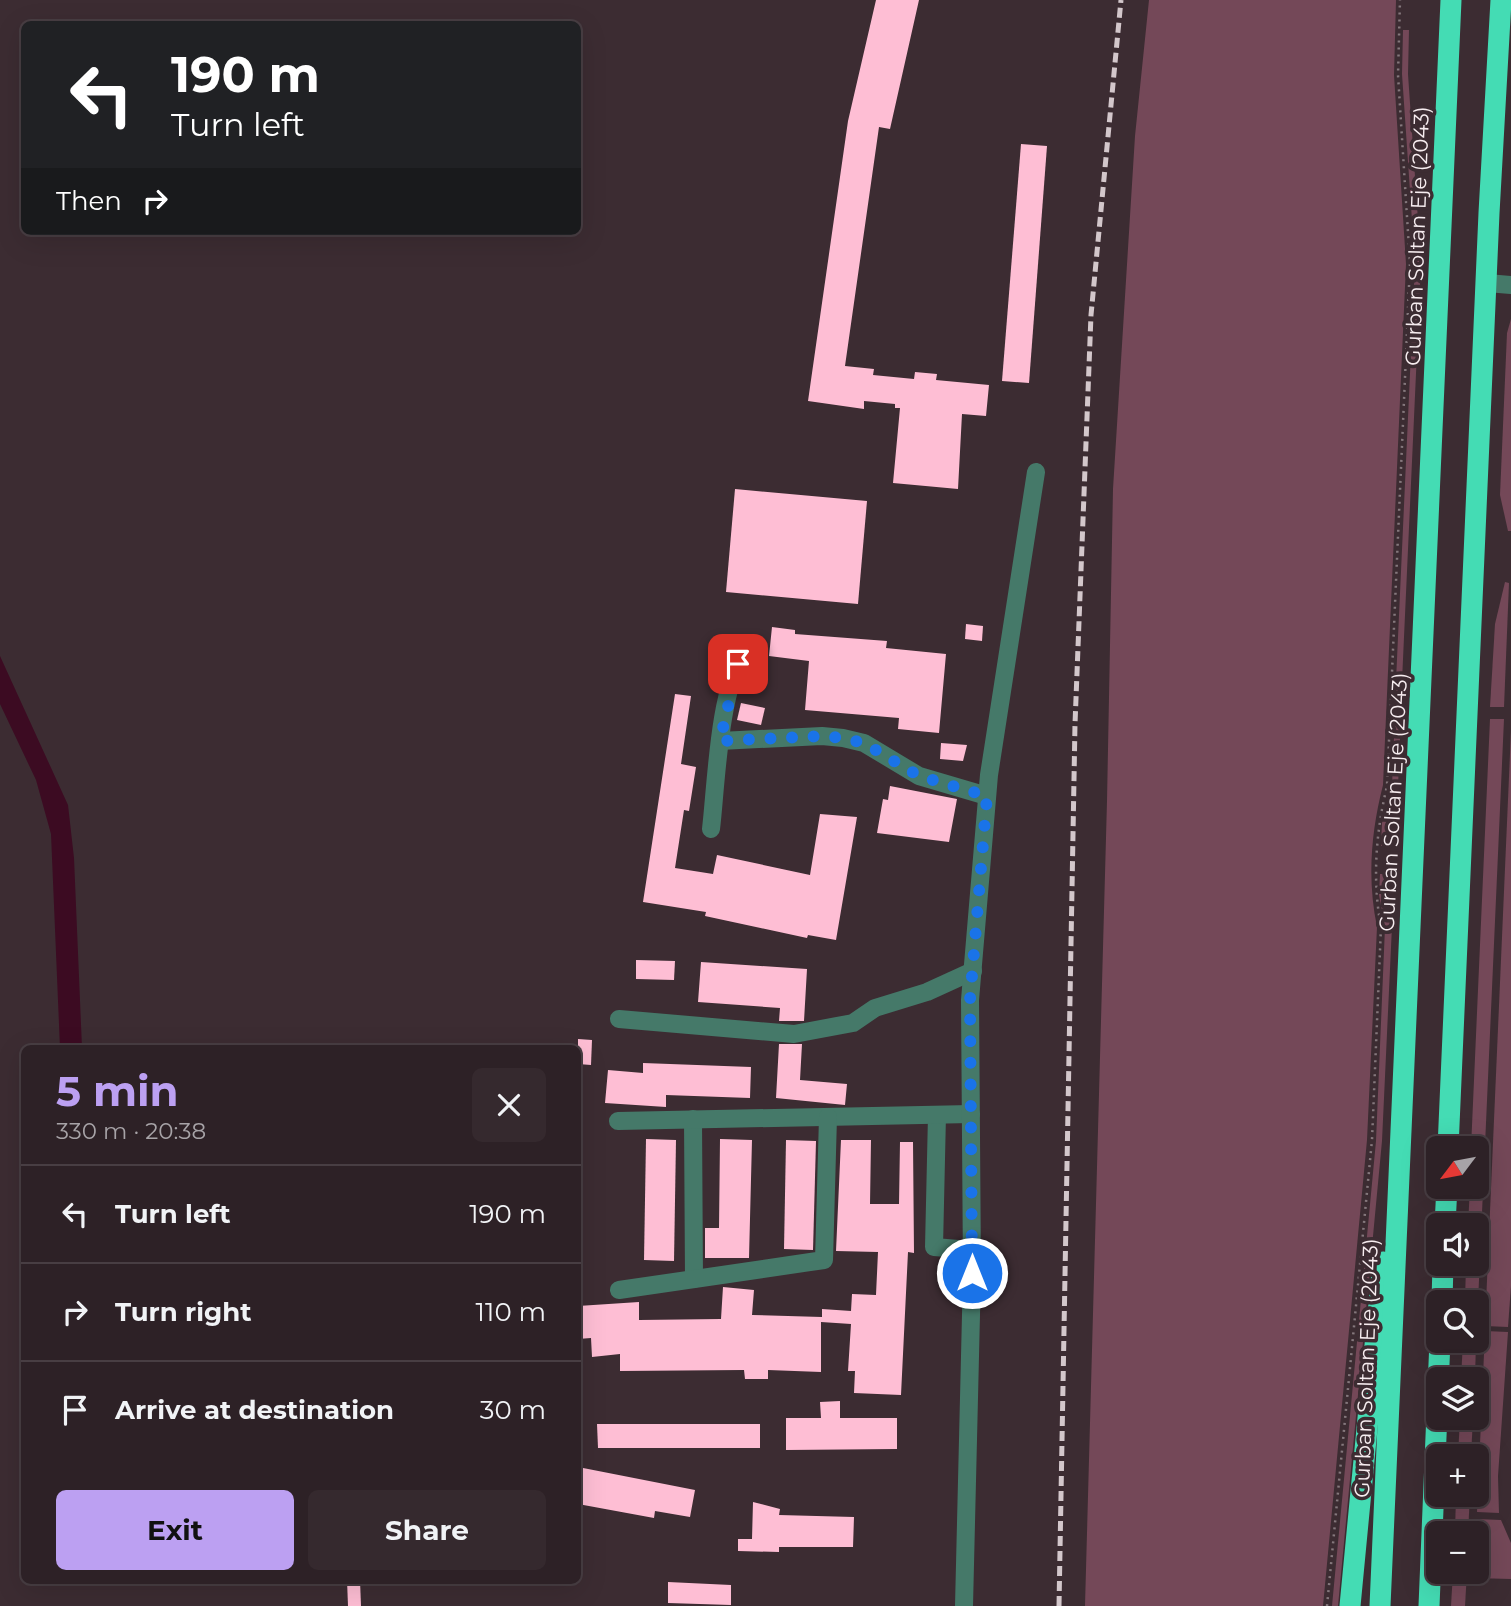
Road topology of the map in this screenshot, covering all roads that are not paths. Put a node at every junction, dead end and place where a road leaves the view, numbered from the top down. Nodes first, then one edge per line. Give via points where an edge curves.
1 (1451, 0) edge
2 (1501, 0) edge
3 (1487, 283) junction
4 (1511, 285) edge
5 (1036, 472) dead end
6 (744, 656) dead end
7 (720, 741) junction
8 (987, 796) junction
9 (712, 829) dead end
10 (972, 971) junction
11 (620, 1019) dead end
12 (971, 1114) junction
13 (937, 1115) junction
14 (828, 1117) junction
15 (693, 1119) junction
16 (618, 1121) dead end
17 (1449, 1136) edge
18 (1398, 1199) junction
19 (971, 1250) junction
20 (694, 1279) junction
21 (619, 1290) dead end
22 (1439, 1353) edge
23 (964, 1606) edge
24 (1349, 1606) edge
25 (1381, 1606) edge
26 (1429, 1606) edge

1 - 18 highway, Gurban Soltan Eje (2043)
2 - 3 highway
3 - 4 street
3 - 17 highway
5 - 8 street
6 - 7 street via 731,683
7 - 8 street via 843,738 864,743 919,776
7 - 9 street
8 - 10 street
10 - 11 street via 927,992 875,1008 852,1023 794,1034
10 - 12 street
12 - 13 street
12 - 19 street
13 - 14 street
13 - 19 street via 934,1247
14 - 15 street
14 - 20 street via 824,1260
15 - 16 street
15 - 20 street
18 - 24 highway via 1381,1269
18 - 25 highway, Gurban Soltan Eje (2043)
19 - 23 street
20 - 21 street
22 - 26 highway

